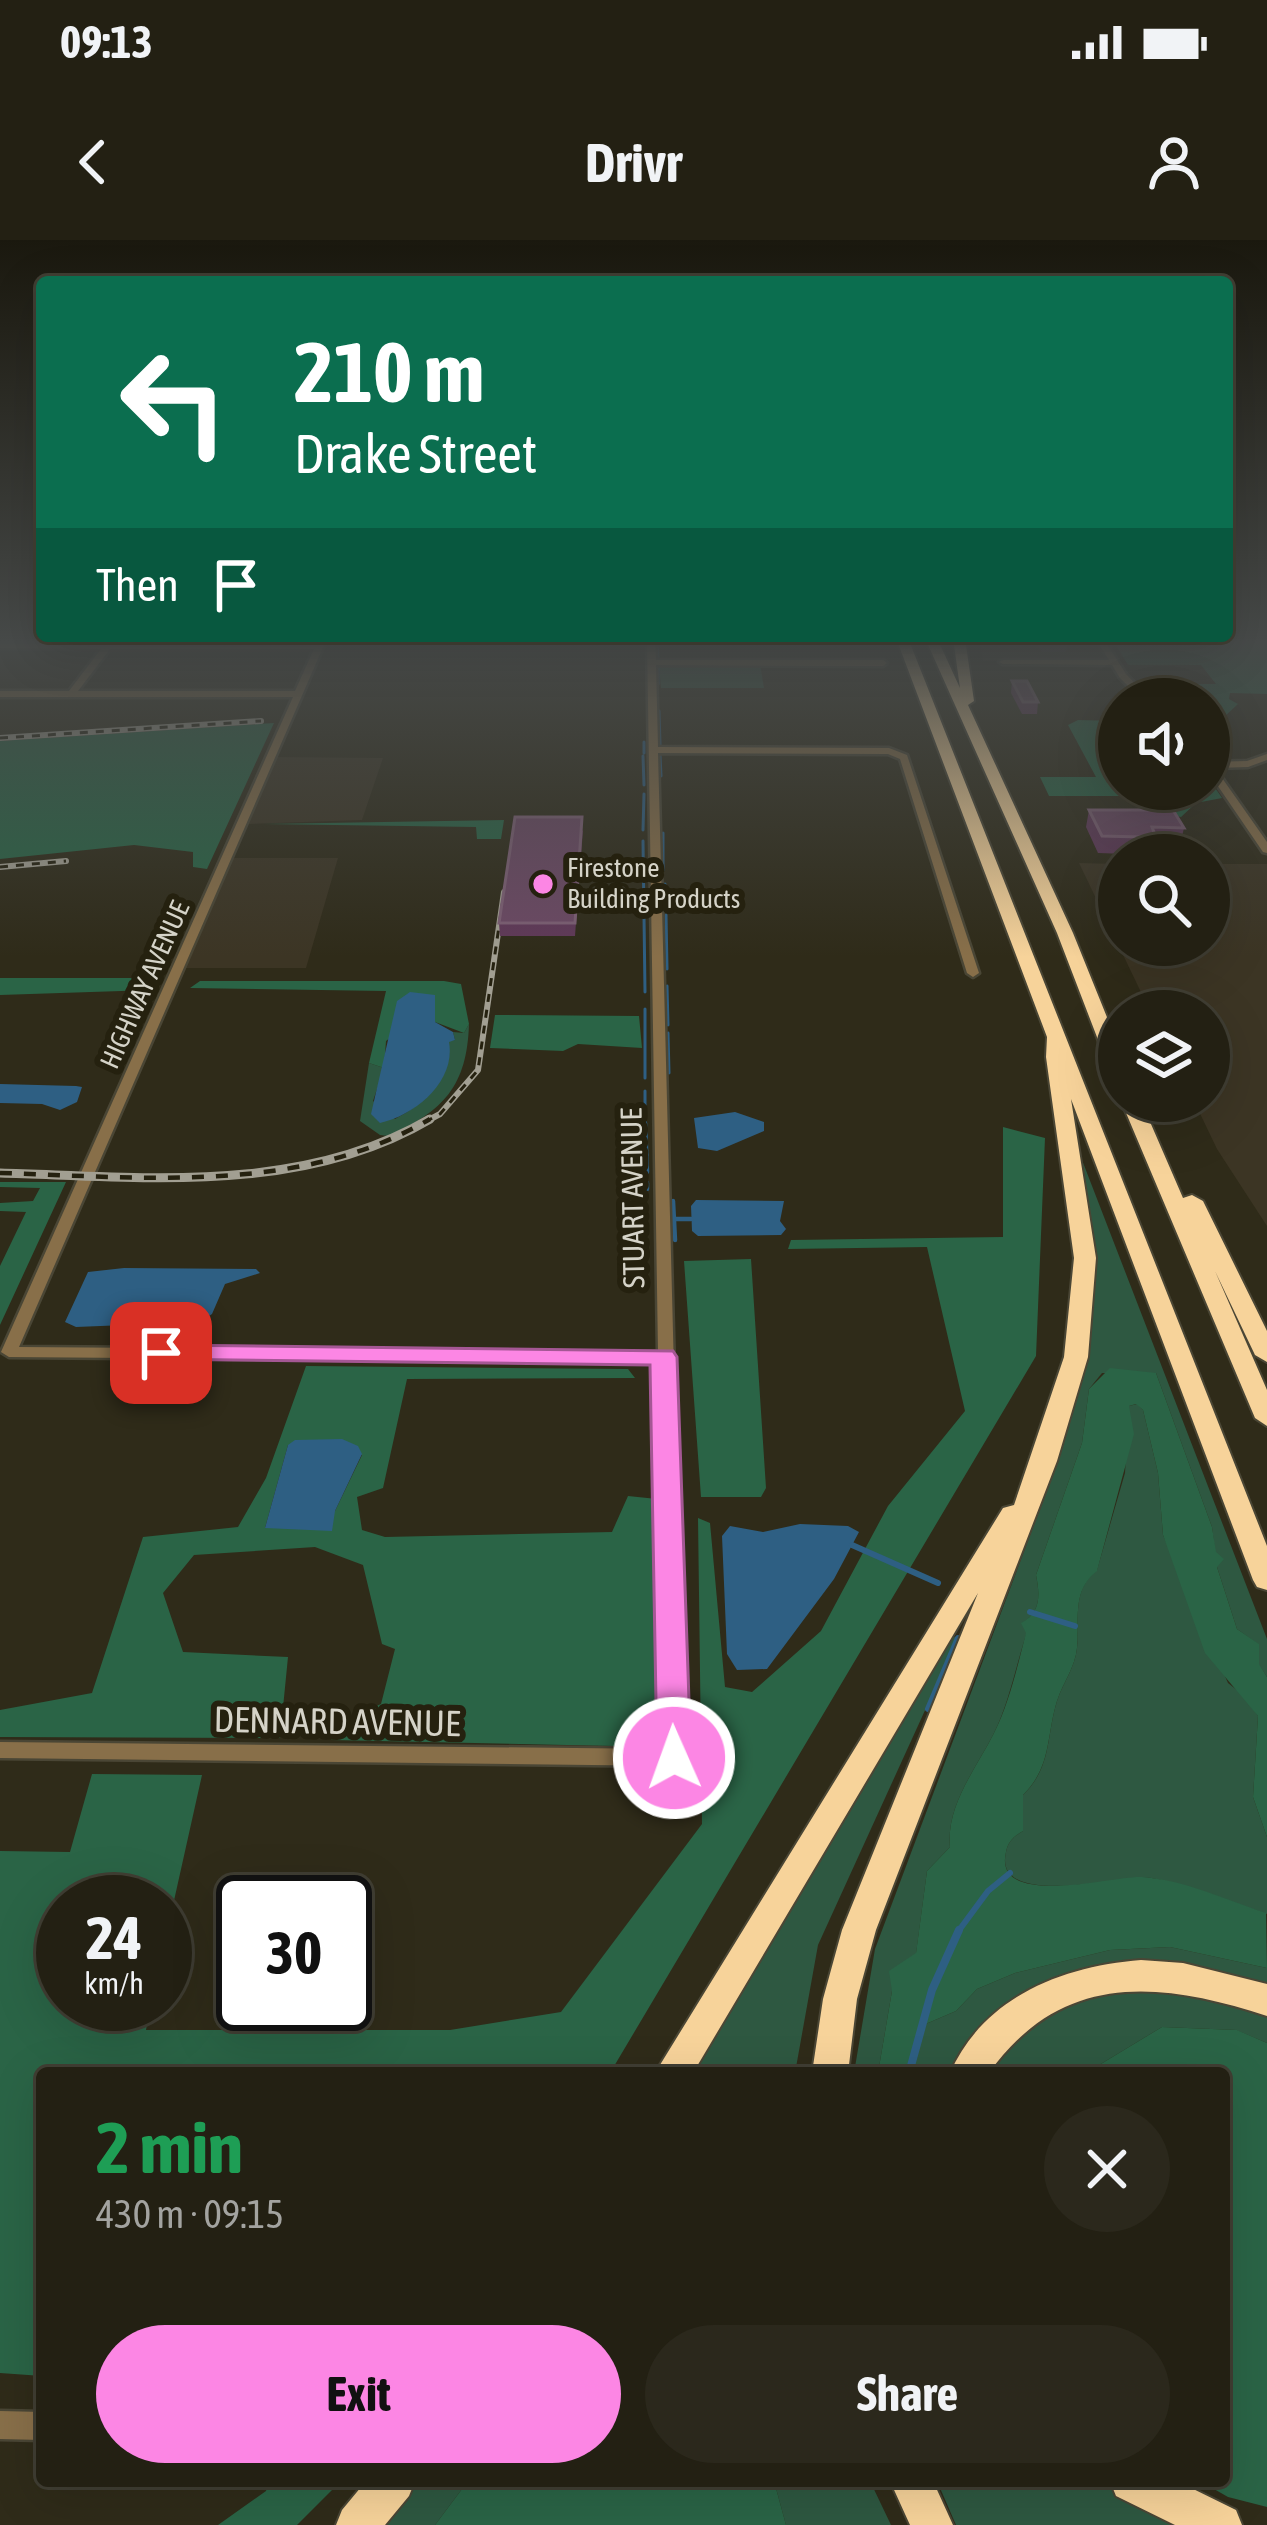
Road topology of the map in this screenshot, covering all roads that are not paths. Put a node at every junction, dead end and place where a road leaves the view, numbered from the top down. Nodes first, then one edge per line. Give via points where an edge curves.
1 (276, 745) edge
2 (652, 745) edge
3 (944, 745) edge
4 (978, 745) edge
5 (652, 750) junction
6 (1264, 762) edge
7 (1230, 764) edge
8 (1230, 796) edge
9 (1246, 819) junction
10 (1267, 819) edge
11 (1267, 850) edge
12 (973, 973) dead end
13 (1098, 1017) edge
14 (1057, 1031) junction
15 (1142, 1122) edge
16 (1147, 1122) edge
17 (1267, 1355) edge
18 (663, 1357) junction
19 (1267, 1418) edge
20 (1044, 1461) junction
21 (1267, 1580) edge
22 (0, 1750) edge
23 (674, 1758) joint
24 (1267, 2000) edge
25 (677, 2067) edge
26 (831, 2067) edge
27 (972, 2067) edge
28 (0, 2425) edge
29 (36, 2426) edge
30 (389, 2487) edge
31 (914, 2487) edge
32 (1143, 2487) edge
33 (357, 2525) edge
34 (932, 2525) edge
35 (1221, 2525) edge

1 - 18 street, HIGHWAY AVENUE via 9,1352
2 - 5 street, STUART AVENUE
3 - 14 highway
4 - 13 highway
5 - 12 street via 904,757
5 - 18 street, STUART AVENUE
6 - 7 street
8 - 9 street
9 - 10 street
9 - 11 street
14 - 20 highway via 1085,1258 1076,1357
14 - 21 highway
15 - 19 highway
16 - 17 highway
18 - 23 street, STUART AVENUE
20 - 25 highway
20 - 26 highway via 859,1930
22 - 23 street, DENNARD AVENUE
24 - 27 highway via 1192,1976 1098,1979 1029,2006
28 - 29 street
30 - 33 highway
31 - 34 highway
32 - 35 highway

